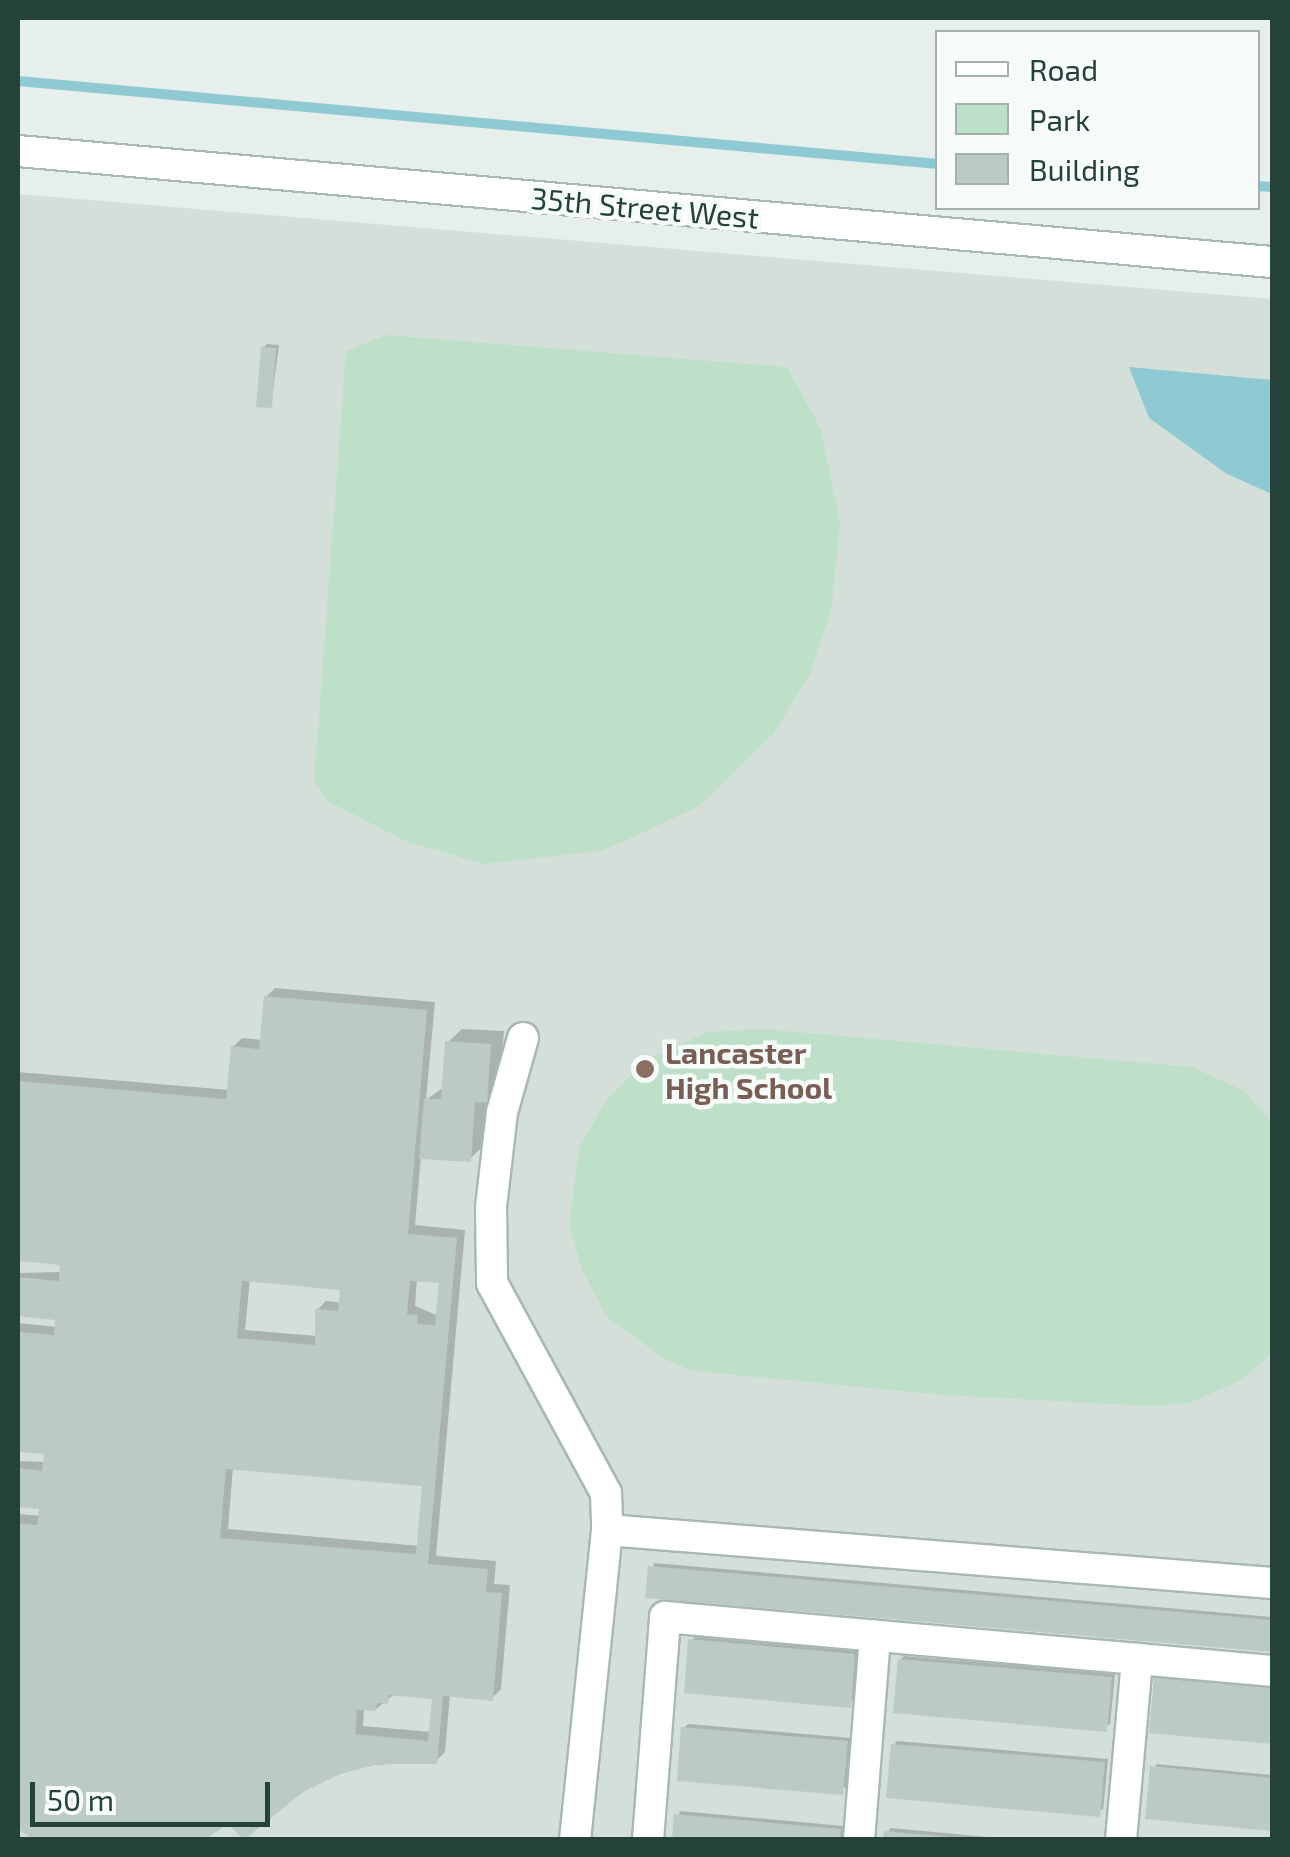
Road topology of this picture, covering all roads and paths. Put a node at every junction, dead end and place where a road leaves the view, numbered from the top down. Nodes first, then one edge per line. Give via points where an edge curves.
1 (18, 151) edge
2 (1272, 262) edge
3 (524, 1038) dead end
4 (607, 1530) junction
5 (1272, 1583) edge
6 (875, 1636) junction
7 (1137, 1659) junction
8 (1272, 1671) edge
9 (575, 1840) edge
10 (648, 1840) edge
11 (859, 1840) edge
12 (1121, 1840) edge

1 - 2 street, 35th Street West
3 - 4 street via 502,1112 491,1207 492,1282 606,1492
4 - 5 street
4 - 9 street
6 - 7 street
6 - 10 street via 665,1617
6 - 11 street
7 - 8 street
7 - 12 street

